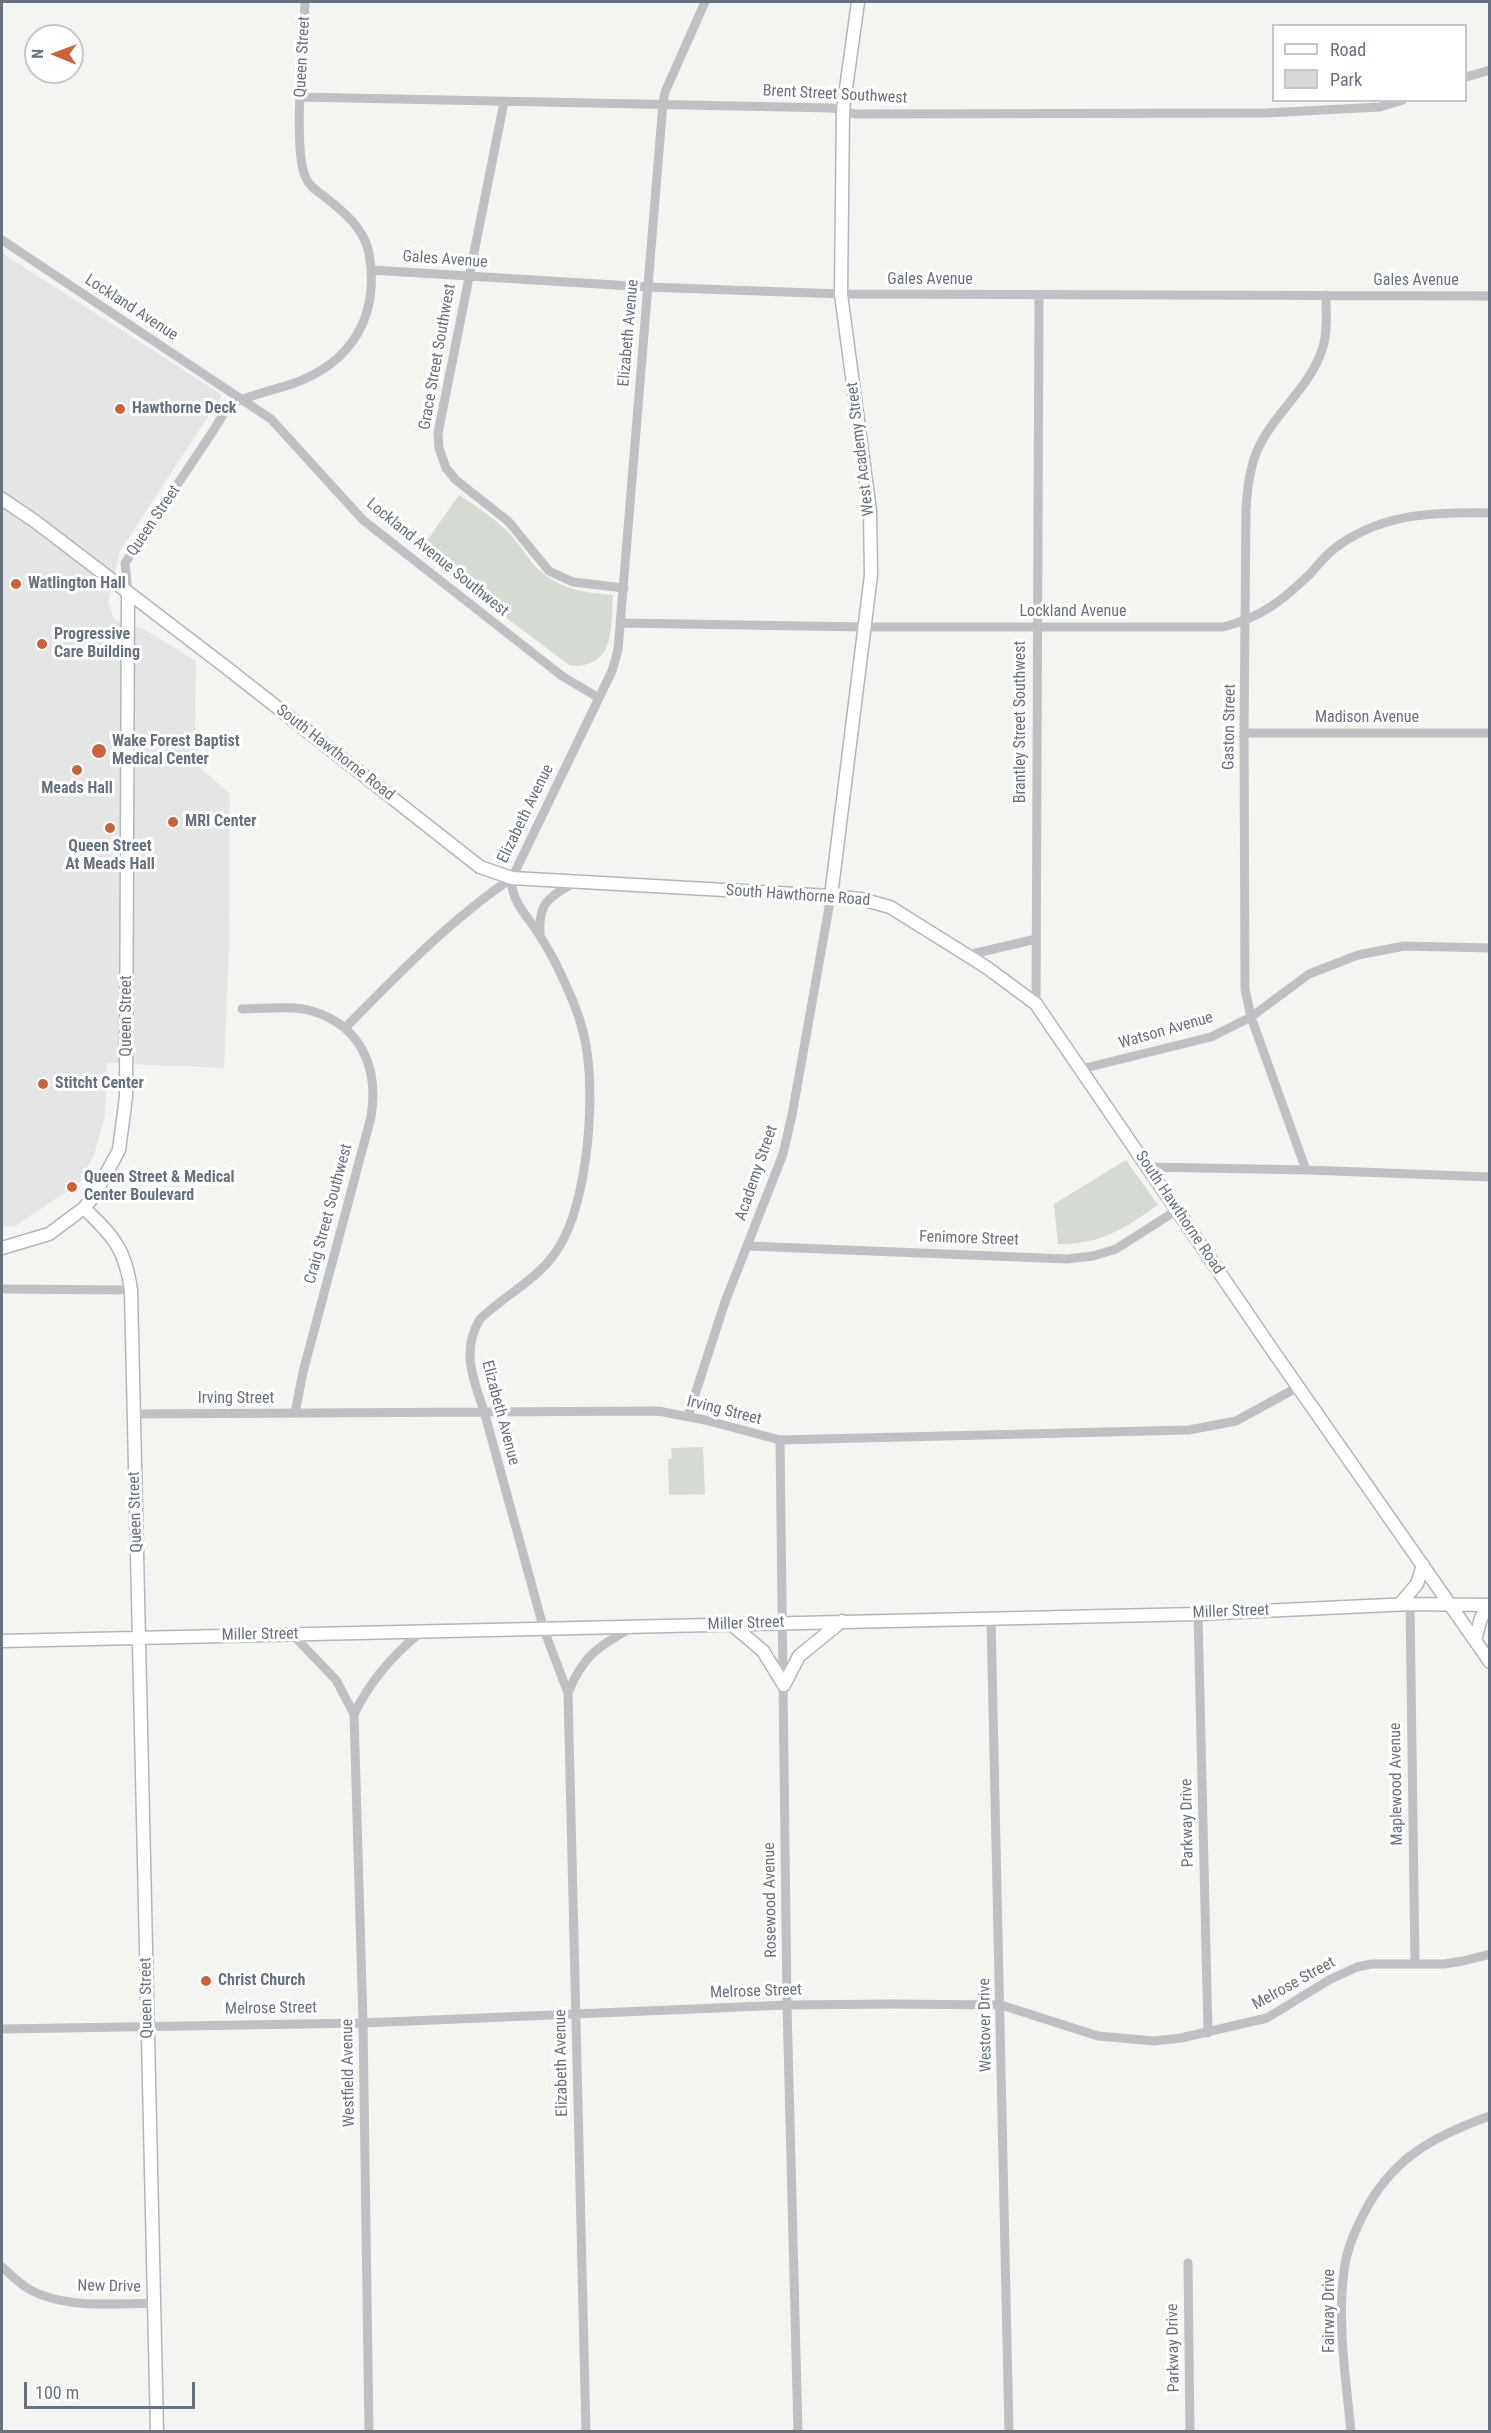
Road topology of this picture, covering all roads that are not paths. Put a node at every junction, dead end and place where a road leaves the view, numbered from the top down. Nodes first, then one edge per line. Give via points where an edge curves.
1 (305, 2) edge
2 (705, 2) edge
3 (858, 2) edge
4 (1490, 70) edge
5 (1467, 77) edge
6 (300, 97) junction
7 (504, 102) junction
8 (1396, 102) edge
9 (663, 103) junction
10 (843, 110) junction
11 (2, 240) edge
12 (371, 270) junction
13 (468, 276) junction
14 (648, 287) junction
15 (841, 294) junction
16 (1326, 295) junction
17 (1040, 296) junction
18 (1490, 296) edge
19 (245, 400) junction
20 (2, 499) edge
21 (1490, 513) edge
22 (624, 588) junction
23 (128, 592) junction
24 (1246, 621) junction
25 (621, 623) junction
26 (866, 627) junction
27 (1036, 627) junction
28 (599, 698) junction
29 (1244, 733) junction
30 (1490, 733) edge
31 (512, 878) junction
32 (576, 882) junction
33 (831, 896) junction
34 (540, 937) junction
35 (1036, 939) junction
36 (1490, 948) edge
37 (968, 955) junction
38 (1036, 1005) junction
39 (242, 1009) dead end
40 (1251, 1017) junction
41 (345, 1028) junction
42 (1082, 1069) junction
43 (1147, 1167) junction
44 (1306, 1170) junction
45 (1490, 1178) edge
46 (84, 1208) junction
47 (1176, 1210) junction
48 (748, 1246) junction
49 (2, 1248) edge
50 (2, 1290) edge
51 (131, 1290) junction
52 (1298, 1387) junction
53 (484, 1411) junction
54 (295, 1413) junction
55 (133, 1414) junction
56 (688, 1416) junction
57 (780, 1440) junction
58 (1423, 1565) junction
59 (1449, 1603) junction
60 (1405, 1604) junction
61 (1489, 1605) edge
62 (1198, 1614) junction
63 (991, 1618) junction
64 (842, 1621) junction
65 (783, 1622) junction
66 (731, 1624) junction
67 (634, 1627) junction
68 (544, 1630) junction
69 (421, 1632) junction
70 (292, 1634) junction
71 (139, 1638) junction
72 (1475, 1640) junction
73 (2, 1641) edge
74 (1490, 1662) edge
75 (784, 1685) junction
76 (568, 1693) junction
77 (354, 1713) junction
78 (1490, 1954) edge
79 (1414, 1964) junction
80 (787, 2005) junction
81 (1000, 2005) junction
82 (576, 2014) junction
83 (363, 2023) junction
84 (147, 2026) junction
85 (2, 2029) edge
86 (1208, 2033) junction
87 (1490, 2116) edge
88 (1188, 2263) dead end
89 (2, 2267) edge
90 (153, 2303) junction
91 (157, 2432) edge
92 (369, 2432) edge
93 (586, 2432) edge
94 (798, 2432) edge
95 (1009, 2432) edge
96 (1190, 2432) edge
97 (1351, 2432) edge

1 - 6 street, Queen Street
2 - 9 street, Elizabeth Avenue
3 - 10 main road, West Academy Street
4 - 5 street
6 - 7 street, Brent Street Southwest
6 - 12 street, Queen Street via 300,157 306,178 359,229
7 - 9 street, Brent Street Southwest
7 - 13 street, Grace Street Southwest
8 - 10 street, Brent Street Southwest via 1380,107 1266,113 855,114
9 - 10 street, Brent Street Southwest
9 - 14 street, Elizabeth Avenue
10 - 15 main road, West Academy Street
11 - 19 street, Lockland Avenue
12 - 13 street, Gales Avenue
12 - 19 street, Queen Street via 367,313 353,343 328,368
13 - 14 street, Gales Avenue
13 - 22 street, Grace Street Southwest via 438,433 446,468 509,522 549,571 573,582
14 - 15 street, Gales Avenue
14 - 22 street, Elizabeth Avenue
15 - 17 street, Gales Avenue
15 - 26 main road, West Academy Street via 870,511 871,575
16 - 17 street, Gales Avenue
16 - 18 street, Gales Avenue
16 - 24 street, Gaston Street via 1326,334 1317,363 1266,436 1252,464 1246,510
17 - 27 street, Brantley Street Southwest
19 - 23 street, Queen Street via 231,405 125,563
19 - 28 street, Lockland Avenue Southwest via 270,419 363,520 553,669
20 - 23 main road, South Hawthorne Road
21 - 24 street, Lockland Avenue via 1419,513 1372,526 1329,553 1283,600
22 - 25 street, Elizabeth Avenue
23 - 31 main road, South Hawthorne Road via 466,858
23 - 46 main road, Queen Street via 126,1097 119,1150
24 - 27 street, Lockland Avenue via 1223,627
24 - 29 street, Gaston Street
25 - 26 street, Lockland Avenue
25 - 28 street, Elizabeth Avenue via 612,671
26 - 27 street, Lockland Avenue
26 - 33 main road, West Academy Street
27 - 35 street, Brantley Street Southwest
28 - 31 street, Elizabeth Avenue
29 - 30 street, Madison Avenue
29 - 40 street, Gaston Street via 1245,989
31 - 32 main road, South Hawthorne Road
31 - 34 street, Elizabeth Avenue via 511,889
31 - 41 street via 484,897 402,970
32 - 33 main road, South Hawthorne Road
32 - 34 street via 545,903 539,916
33 - 37 main road, South Hawthorne Road via 869,900 890,907
33 - 48 street, Academy Street via 783,1154
34 - 53 street, Elizabeth Avenue via 574,1001 587,1052 589,1113 585,1161 573,1212 554,1254 491,1308 475,1328 470,1364
35 - 37 street
35 - 38 street, Brantley Street Southwest
36 - 40 street, Watson Avenue via 1404,946 1358,955 1309,974
37 - 38 main road, South Hawthorne Road
38 - 42 main road, South Hawthorne Road
39 - 41 street, Craig Street Southwest via 312,1011
40 - 42 street, Watson Avenue via 1195,1042
40 - 44 street, Gaston Street
41 - 54 street, Craig Street Southwest via 370,1063 374,1098
42 - 43 main road, South Hawthorne Road
43 - 44 street
43 - 47 main road, South Hawthorne Road
44 - 45 street
46 - 49 main road via 48,1234
46 - 51 main road, Queen Street via 118,1243
47 - 48 street, Fenimore Street via 1116,1249 1093,1256
47 - 52 main road, South Hawthorne Road
48 - 56 street, Academy Street via 725,1302
50 - 51 street
51 - 55 main road, Queen Street
52 - 57 street, Irving Street via 1236,1421 1189,1430
52 - 58 main road, South Hawthorne Road
53 - 54 street, Irving Street
53 - 56 street, Irving Street via 658,1411
53 - 68 street, Elizabeth Avenue
54 - 55 street, Irving Street
55 - 71 main road, Queen Street
56 - 57 street, Irving Street
57 - 65 street, Rosewood Avenue
58 - 59 main road, South Hawthorne Road
58 - 60 main road
59 - 60 main road, Miller Street
59 - 61 main road, Miller Street
59 - 72 main road, South Hawthorne Road
60 - 62 main road, Miller Street
60 - 79 street, Maplewood Avenue
61 - 72 main road
62 - 63 main road, Miller Street
62 - 86 street, Parkway Drive
63 - 64 main road, Miller Street
63 - 81 street, Westover Drive
64 - 65 main road, Miller Street
64 - 75 main road via 799,1656
65 - 66 main road, Miller Street
65 - 75 street, Rosewood Avenue
66 - 67 main road, Miller Street
66 - 75 main road via 763,1651
67 - 68 main road, Miller Street
67 - 76 street, Elizabeth Avenue via 607,1641 583,1662
68 - 69 main road, Miller Street
68 - 76 street, Elizabeth Avenue
69 - 70 main road, Miller Street
69 - 77 street, Westfield Avenue via 383,1666
70 - 71 main road, Miller Street
70 - 77 street, Westfield Avenue via 336,1680
71 - 73 main road, Miller Street
71 - 84 main road, Queen Street
72 - 74 main road, South Hawthorne Road
75 - 80 street, Rosewood Avenue
76 - 82 street, Elizabeth Avenue
77 - 83 street, Westfield Avenue
78 - 79 street, Melrose Street via 1463,1962
79 - 86 street, Melrose Street via 1357,1967 1267,2018
80 - 81 street, Melrose Street
80 - 82 street, Melrose Street
80 - 94 street, Rosewood Avenue
81 - 86 street, Melrose Street via 1107,2037 1154,2041
81 - 95 street, Westover Drive
82 - 83 street, Melrose Street
82 - 93 street, Elizabeth Avenue
83 - 84 street, Melrose Street
83 - 92 street, Westfield Avenue
84 - 85 street, Melrose Street
84 - 90 main road, Queen Street
87 - 97 street, Fairway Drive via 1441,2136 1406,2158 1384,2181 1355,2230 1342,2290
88 - 96 street, Parkway Drive
89 - 90 street, New Drive via 28,2288 64,2301
90 - 91 main road, Queen Street

